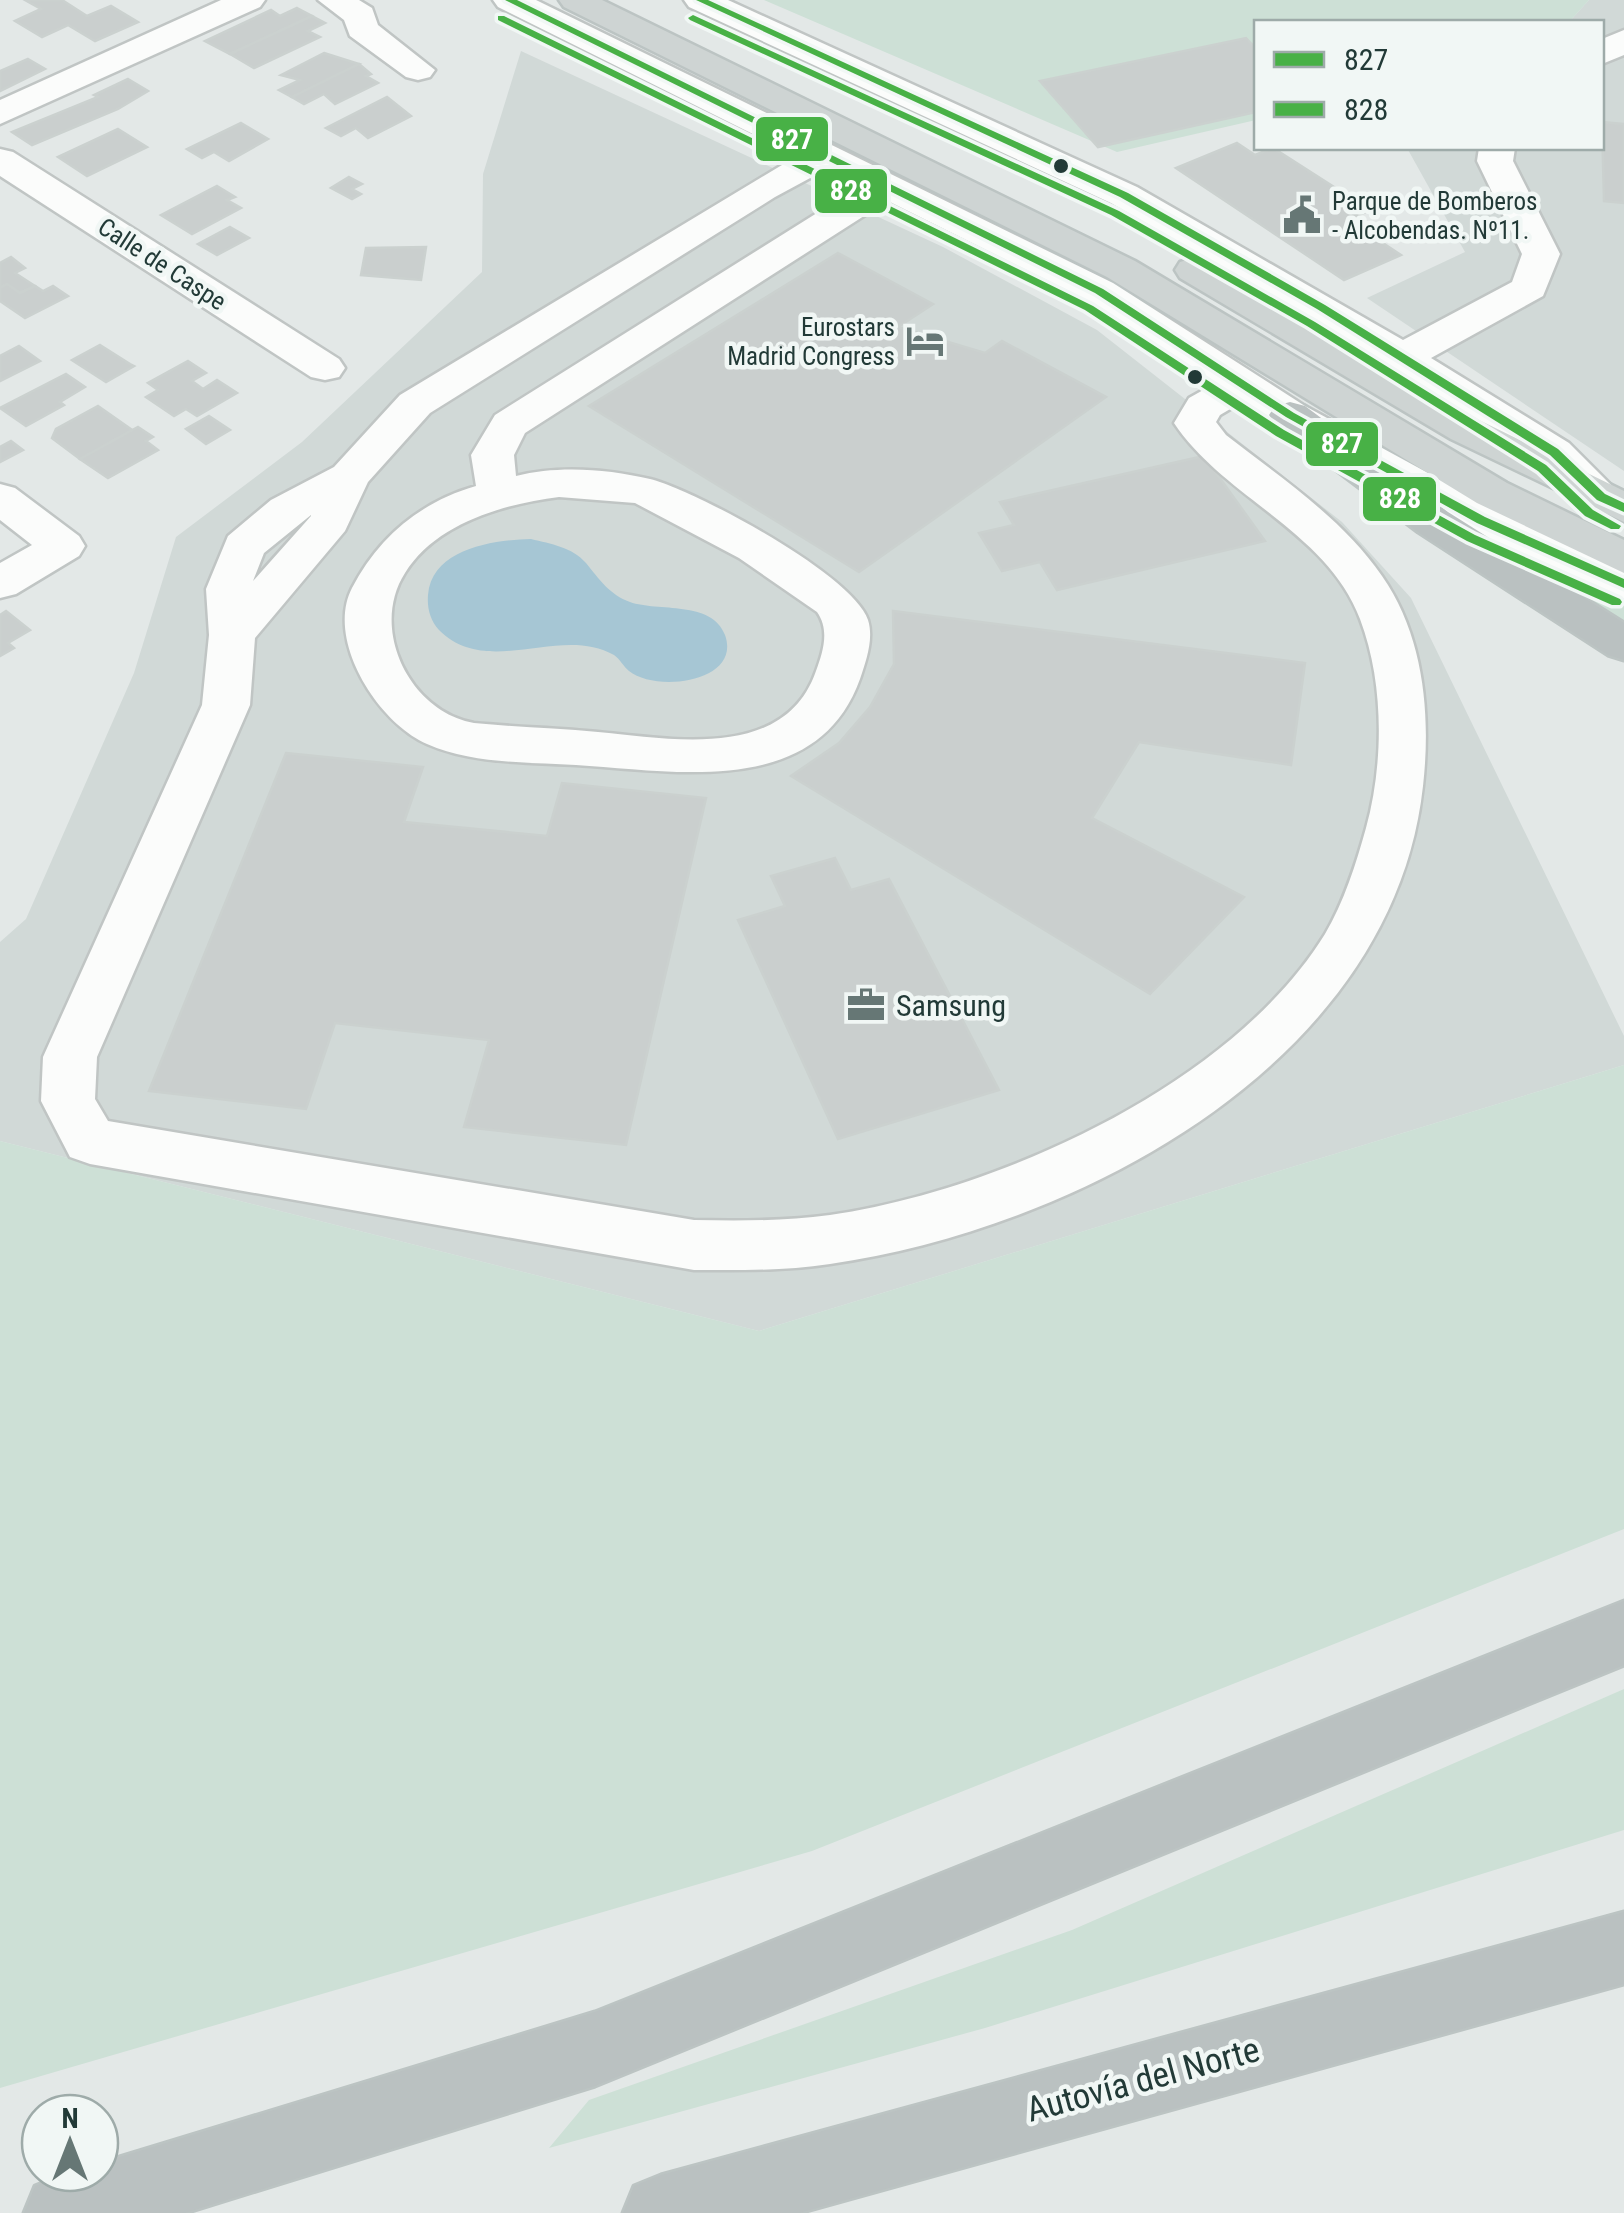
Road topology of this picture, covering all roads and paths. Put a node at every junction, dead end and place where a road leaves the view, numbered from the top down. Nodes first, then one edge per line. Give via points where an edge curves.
1 (248, 0) edge
2 (335, 0) edge
3 (510, 0) edge
4 (576, 0) edge
5 (636, 0) edge
6 (701, 0) edge
7 (418, 70) dead end
8 (0, 113) edge
9 (1498, 150) edge
10 (826, 155) junction
11 (0, 160) edge
12 (864, 186) junction
13 (762, 189) junction
14 (802, 210) junction
15 (668, 246) junction
16 (708, 267) junction
17 (1402, 357) junction
18 (325, 368) dead end
19 (1242, 385) junction
20 (415, 404) junction
21 (1290, 415) junction
22 (499, 491) junction
23 (0, 498) edge
24 (1613, 503) edge
25 (1624, 558) edge
26 (0, 582) edge
27 (1624, 584) edge
28 (1624, 644) edge
29 (1624, 1633) edge
30 (1624, 1948) edge
31 (62, 2213) edge
32 (661, 2213) edge

1 - 8 street via 182,15
2 - 7 street
3 - 10 street
4 - 25 main road via 1121,269 1492,494
5 - 24 main road via 1154,247 1466,430
6 - 17 street via 1124,194
9 - 17 street via 1495,161 1542,254 1528,288
10 - 12 street
10 - 13 street
11 - 18 street, Calle de Caspe
12 - 14 street
12 - 19 street via 1098,291
12 - 22 street via 510,424 490,465
13 - 14 street
13 - 15 street
14 - 16 street
15 - 16 street
15 - 20 street
16 - 20 street via 526,375 464,400
17 - 24 street via 1554,452
19 - 20 street via 1204,406 1194,423 1344,558 1381,614 1398,710 1401,775 1391,834 1332,964 1268,1035 1194,1096 1100,1150 1011,1191 886,1227 778,1245 694,1245 90,1141 68,1101 70,1057 226,705 232,636 330,521 349,478
19 - 21 street
21 - 27 street via 1481,520
21 - 28 highway via 1432,522
22 - 22 street via 590,483 647,492 820,588 844,617 848,634 823,714 801,733 740,753 694,759 448,736 424,721 394,693 372,654 373,587 413,536 456,507
23 - 26 street via 64,546
29 - 31 highway via 594,2048
30 - 32 highway, Autovía del Norte

